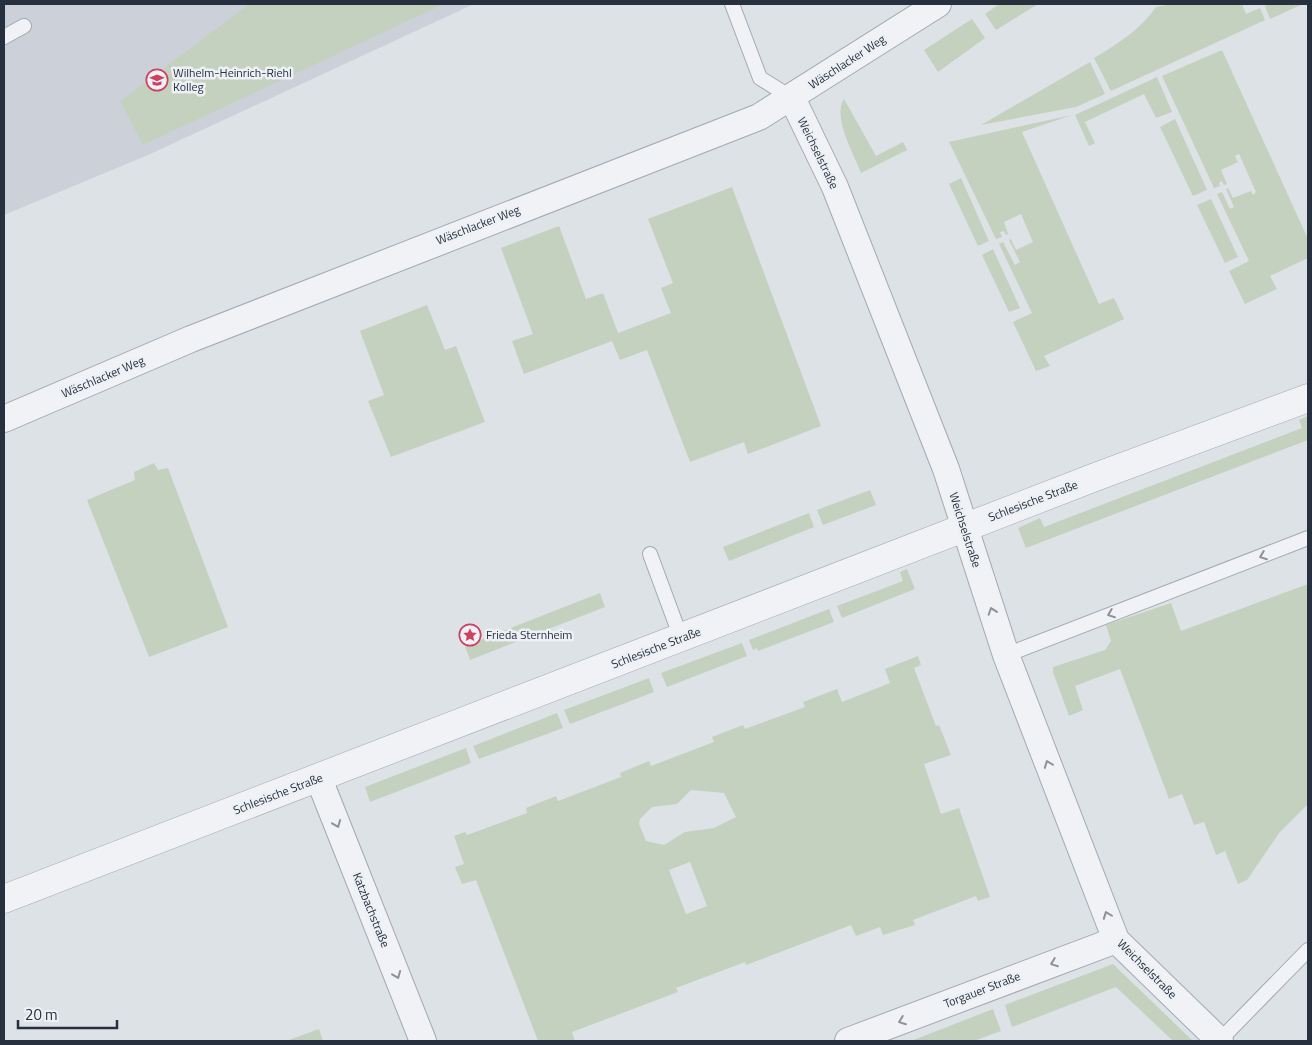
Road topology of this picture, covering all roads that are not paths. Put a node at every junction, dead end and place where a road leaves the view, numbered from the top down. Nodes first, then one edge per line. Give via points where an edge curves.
1 (732, 4) edge
2 (938, 4) edge
3 (24, 26) dead end
4 (4, 37) edge
5 (792, 98) junction
6 (1308, 398) edge
7 (4, 419) edge
8 (964, 528) junction
9 (1308, 538) edge
10 (650, 554) dead end
11 (681, 638) junction
12 (1006, 654) junction
13 (319, 779) junction
14 (4, 899) edge
15 (1116, 940) junction
16 (1308, 950) edge
17 (423, 1041) edge
18 (848, 1041) edge
19 (1220, 1041) edge

1 - 5 lane via 760,78
2 - 5 street, Wäschlacker Weg
3 - 4 lane
5 - 7 street, Wäschlacker Weg via 759,117 191,338
5 - 8 street, Weichselstraße via 836,187 946,469
6 - 8 street, Schlesische Straße
8 - 11 street, Schlesische Straße
12 -> 8 street, Weichselstraße
9 -> 12 lane
10 - 11 lane
11 - 13 street, Schlesische Straße
15 -> 12 street, Weichselstraße
13 - 14 street, Schlesische Straße
13 -> 17 street, Katzbachstraße
15 -> 18 street, Torgauer Straße
15 - 19 street, Weichselstraße
16 - 19 lane

